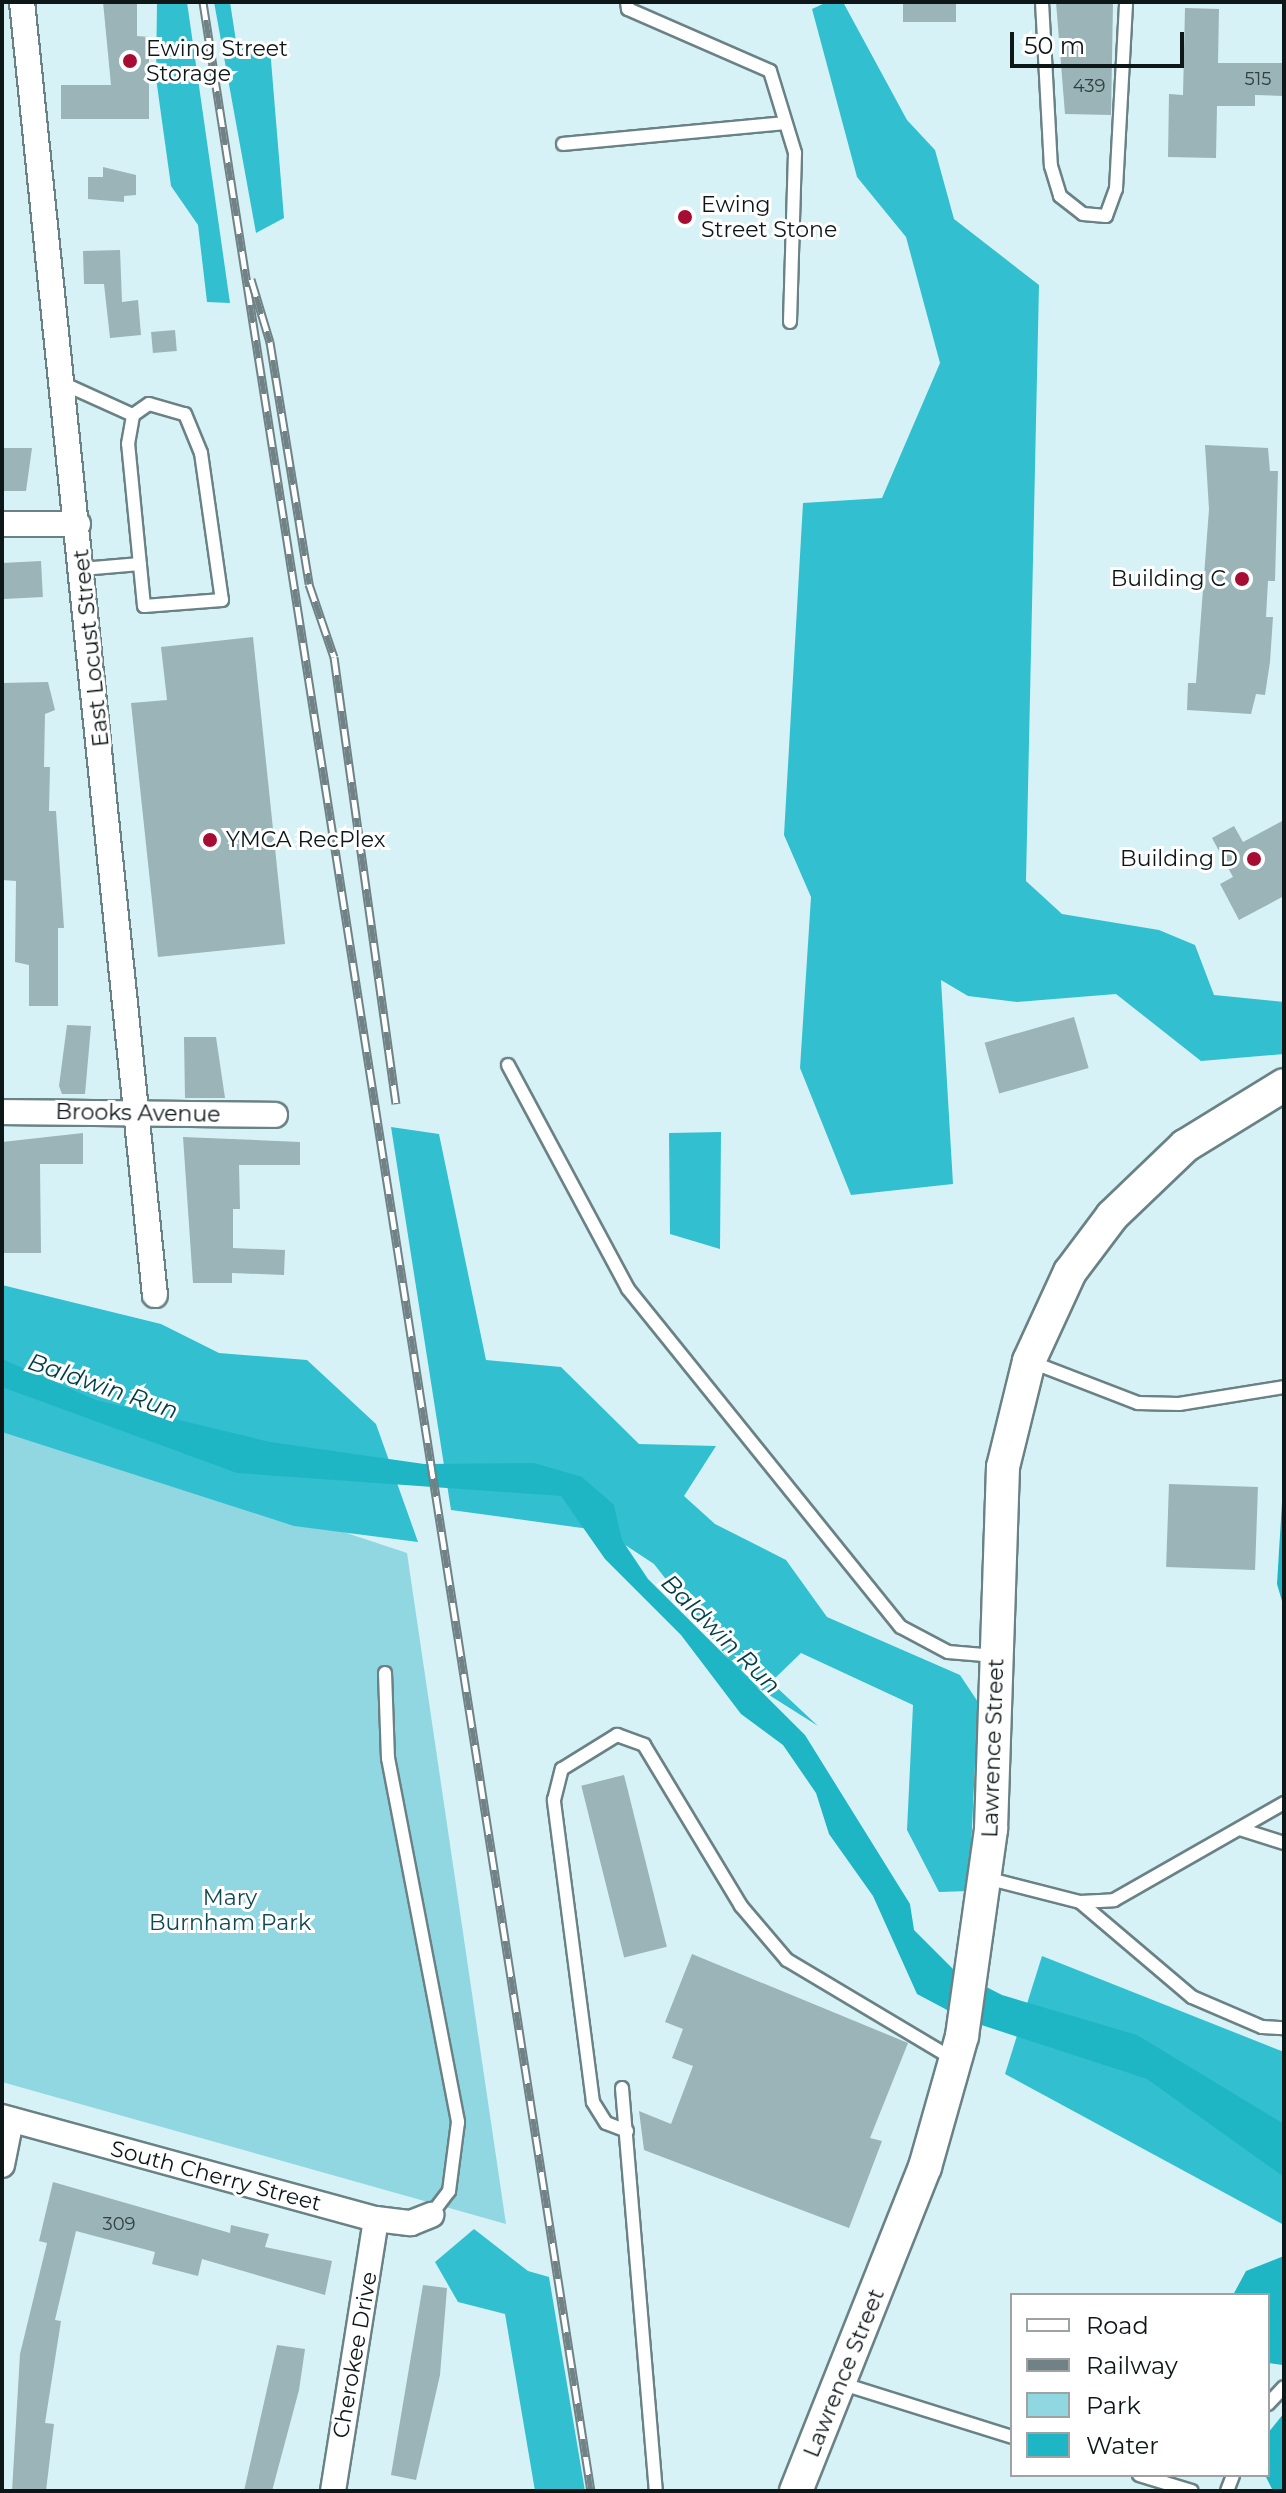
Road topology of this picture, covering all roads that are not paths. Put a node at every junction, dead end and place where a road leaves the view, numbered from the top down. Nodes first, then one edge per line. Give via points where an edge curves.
1 (22, 2) edge
2 (627, 2) edge
3 (1042, 2) edge
4 (1126, 2) edge
5 (785, 123) junction
6 (563, 144) dead end
7 (790, 322) dead end
8 (62, 383) junction
9 (133, 415) junction
10 (2, 524) edge
11 (78, 524) junction
12 (140, 564) junction
13 (82, 569) junction
14 (508, 1065) dead end
15 (1284, 1085) edge
16 (2, 1112) edge
17 (139, 1113) junction
18 (275, 1115) dead end
19 (155, 1295) dead end
20 (1029, 1361) junction
21 (1284, 1387) edge
22 (996, 1656) junction
23 (385, 1673) dead end
24 (1284, 1803) edge
25 (1240, 1829) junction
26 (1284, 1843) edge
27 (986, 1878) junction
28 (1080, 1902) junction
29 (1284, 2028) edge
30 (959, 2048) junction
31 (622, 2088) dead end
32 (6, 2119) edge
33 (627, 2131) junction
34 (2, 2165) edge
35 (431, 2215) joint
36 (376, 2219) junction
37 (838, 2383) junction
38 (1284, 2387) edge
39 (1270, 2402) edge
40 (1010, 2436) edge
41 (1146, 2477) edge
42 (333, 2491) edge
43 (656, 2491) edge
44 (796, 2491) edge
45 (1192, 2491) edge

1 - 8 street, East Locust Street
2 - 5 lane via 628,9 770,71
3 - 4 lane via 1051,166 1060,196 1083,214 1106,216 1116,189
5 - 6 lane
5 - 7 lane via 795,153
8 - 9 lane
8 - 11 street, East Locust Street
9 - 12 lane via 128,444
9 - 12 lane via 149,404 185,414 201,453 222,600 144,606
10 - 11 street
11 - 13 street, East Locust Street
12 - 13 lane
13 - 17 street, East Locust Street
14 - 22 lane via 628,1289 901,1627 948,1652
15 - 20 street, Lawrence Street via 1185,1146 1112,1216 1070,1272
16 - 17 street, Brooks Avenue
17 - 18 street, Brooks Avenue
17 - 19 street, East Locust Street
20 - 21 lane via 1138,1403 1179,1404
20 - 22 street, Lawrence Street via 1003,1467
22 - 27 street, Lawrence Street
23 - 35 lane via 388,1758 458,2122 449,2191
24 - 25 lane
25 - 26 lane
25 - 28 lane via 1114,1900
27 - 28 lane
27 - 30 street, Lawrence Street
28 - 29 lane via 1192,1997 1262,2027
30 - 33 lane via 787,1960 741,1906 644,1745 617,1735 562,1769 554,1800 593,2102 606,2123
30 - 37 street, Lawrence Street via 894,2250
31 - 33 lane
32 - 34 street
32 - 36 street, South Cherry Street
33 - 43 lane
35 - 36 street, South Cherry Street via 411,2223
36 - 42 street, Cherokee Drive
37 - 40 lane
37 - 44 street, Lawrence Street
38 - 39 lane
41 - 45 lane

